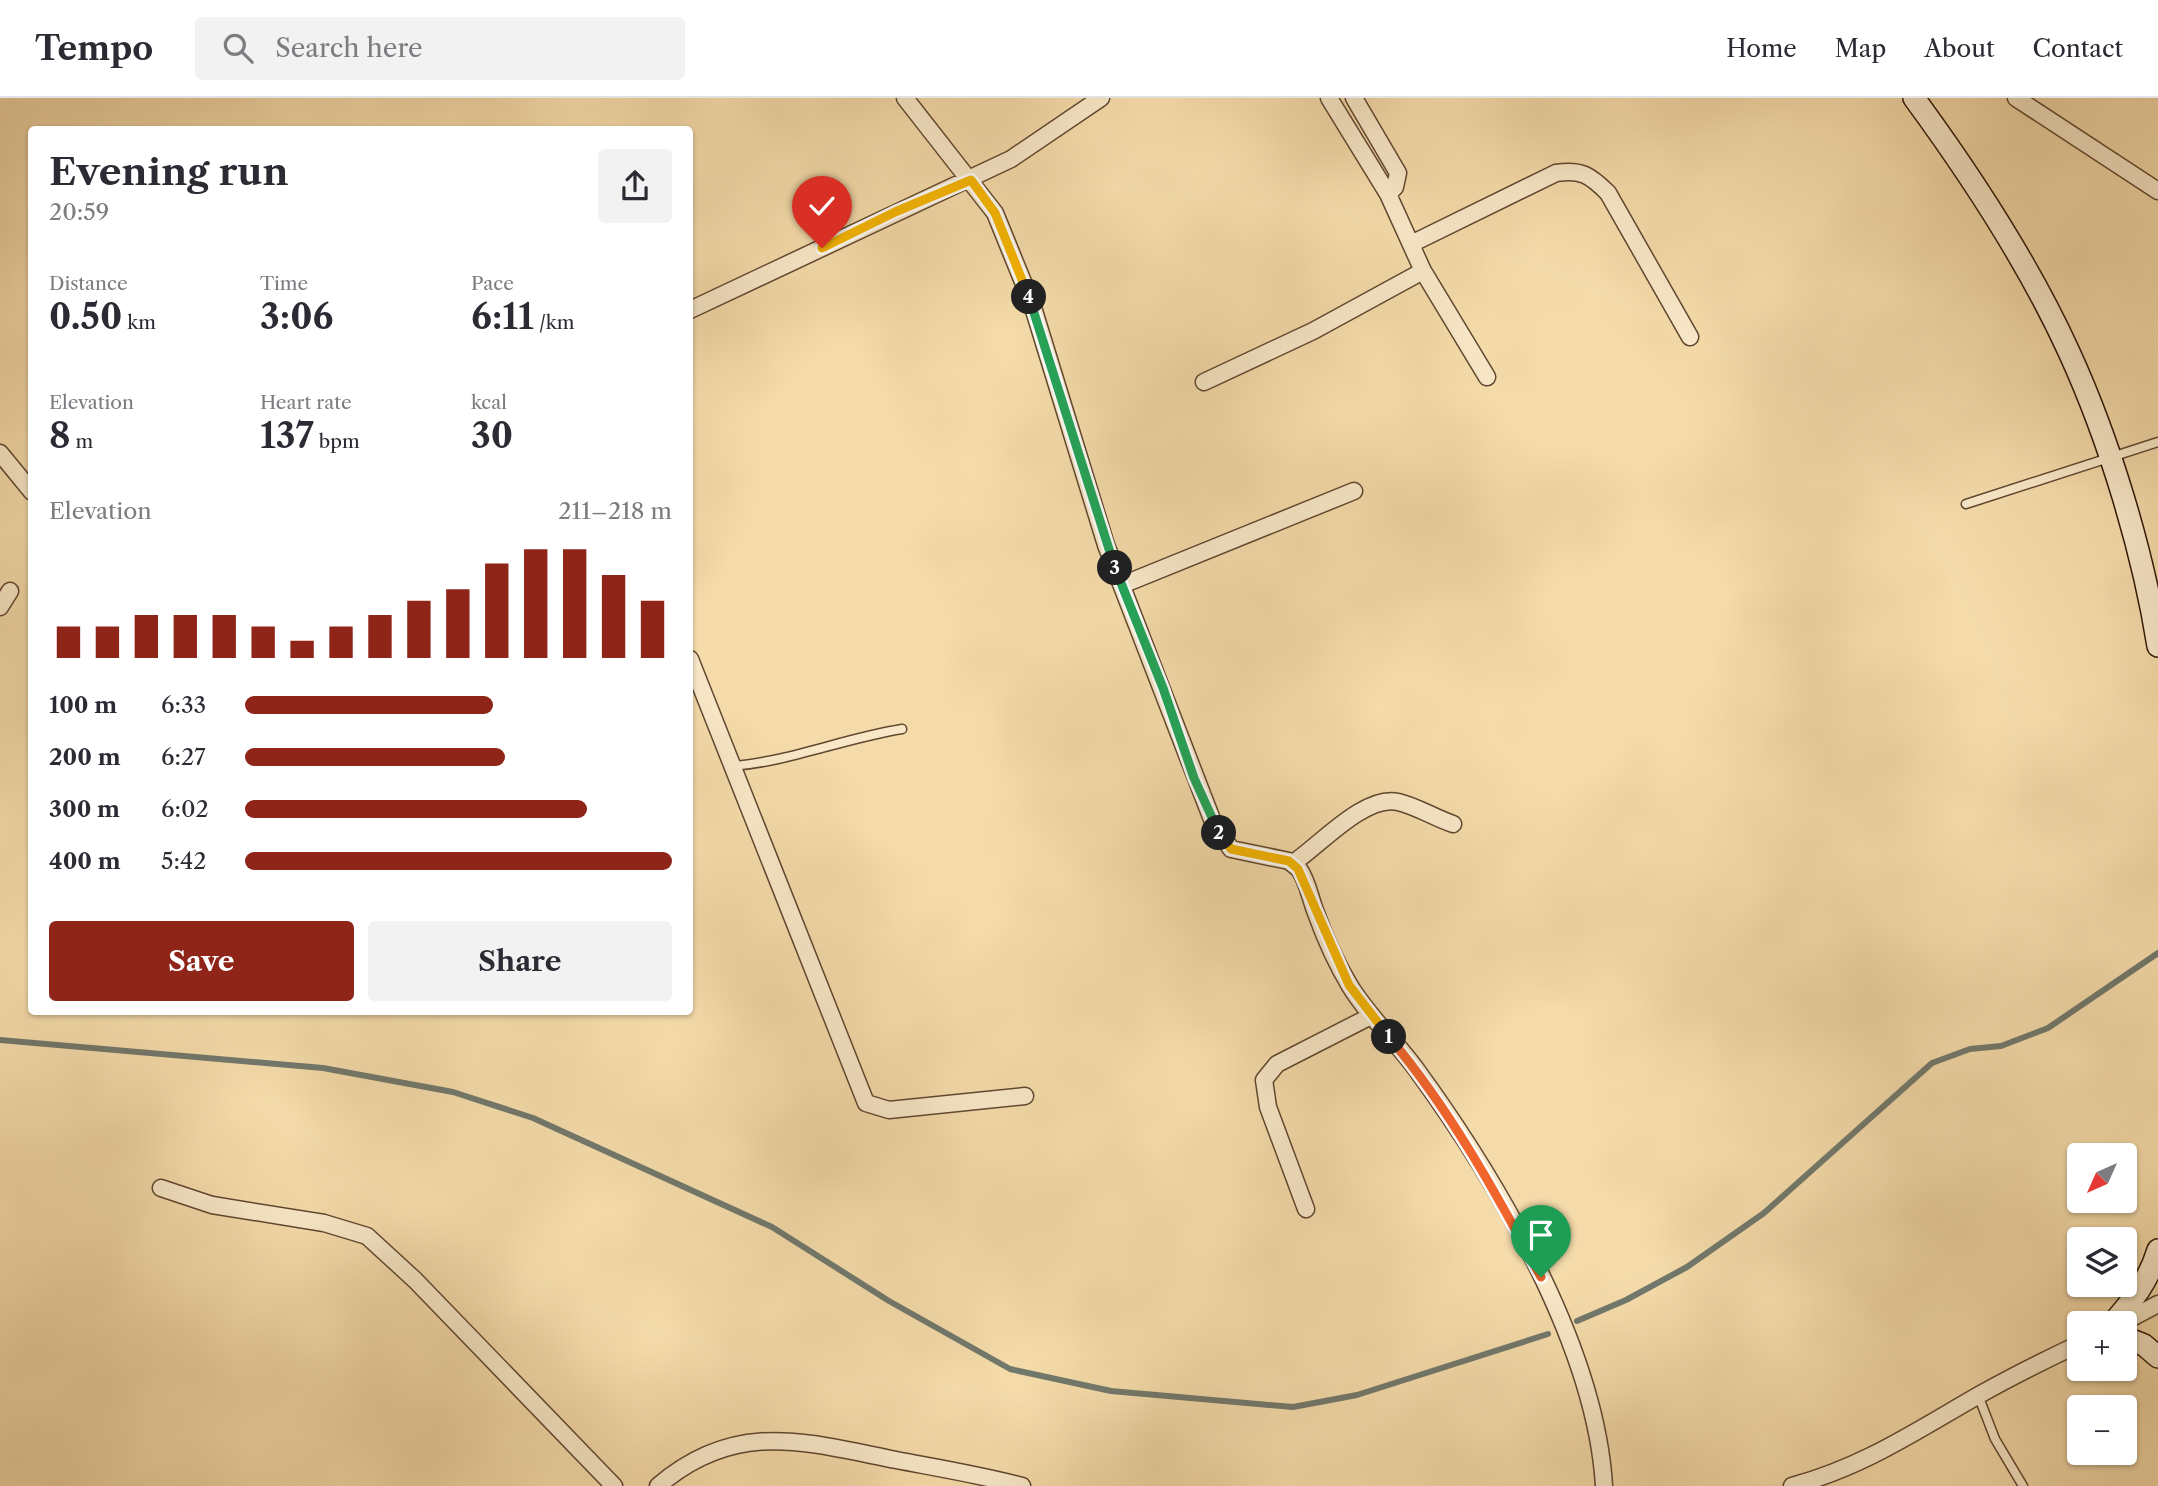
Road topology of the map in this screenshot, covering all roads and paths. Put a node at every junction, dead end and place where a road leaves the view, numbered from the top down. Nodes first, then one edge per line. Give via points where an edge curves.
1 (905, 98) edge
2 (1101, 98) edge
3 (1329, 98) edge
4 (1354, 98) edge
5 (1914, 98) edge
6 (2016, 98) edge
7 (971, 180) junction
8 (2158, 191) edge
9 (1388, 194) junction
10 (1411, 244) junction
11 (1423, 271) junction
12 (693, 309) edge
13 (1690, 337) dead end
14 (1487, 377) dead end
15 (1204, 382) dead end
16 (2158, 442) edge
17 (0, 453) edge
18 (2111, 459) junction
19 (28, 487) edge
20 (1354, 491) dead end
21 (1966, 504) dead end
22 (1122, 585) junction
23 (10, 591) dead end
24 (0, 607) edge
25 (2158, 646) edge
26 (693, 670) edge
27 (902, 729) dead end
28 (732, 766) junction
29 (1453, 824) dead end
30 (1293, 863) junction
31 (1371, 1016) junction
32 (1025, 1096) dead end
33 (161, 1188) dead end
34 (1306, 1209) dead end
35 (2158, 1251) edge
36 (2158, 1304) edge
37 (2123, 1311) edge
38 (2137, 1315) edge
39 (2137, 1342) edge
40 (2067, 1350) edge
41 (2158, 1357) edge
42 (1978, 1395) junction
43 (614, 1486) edge
44 (658, 1486) edge
45 (1022, 1486) edge
46 (1604, 1486) edge
47 (1792, 1486) edge
48 (2023, 1486) edge

1 - 7 street
2 - 7 street via 1034,145
3 - 9 street
4 - 9 street via 1395,166 1398,181
5 - 18 main road via 2005,233 2069,351
6 - 8 street
7 - 12 street
7 - 22 street via 995,213 1032,304
9 - 10 street
10 - 11 street
10 - 13 street via 1556,173 1576,170 1608,193
11 - 14 street
11 - 15 street via 1313,331
16 - 18 lane
17 - 19 street
18 - 21 lane
18 - 25 main road
20 - 22 street
22 - 30 street via 1194,778 1225,844 1239,852
23 - 24 street
26 - 28 street
27 - 28 lane
28 - 32 street via 866,1103 889,1110
29 - 30 street via 1397,802 1374,804
30 - 31 street via 1303,875 1349,985
31 - 34 street via 1277,1064 1264,1080 1268,1107
31 - 46 street via 1414,1066 1469,1147 1541,1277 1594,1409
33 - 43 street via 224,1208 324,1223 367,1236
35 - 37 main road via 2140,1292
36 - 38 street
39 - 41 main road
40 - 42 street
42 - 47 street via 1903,1442 1828,1476
42 - 48 lane via 1995,1439
44 - 45 street via 690,1463 724,1447 777,1439

